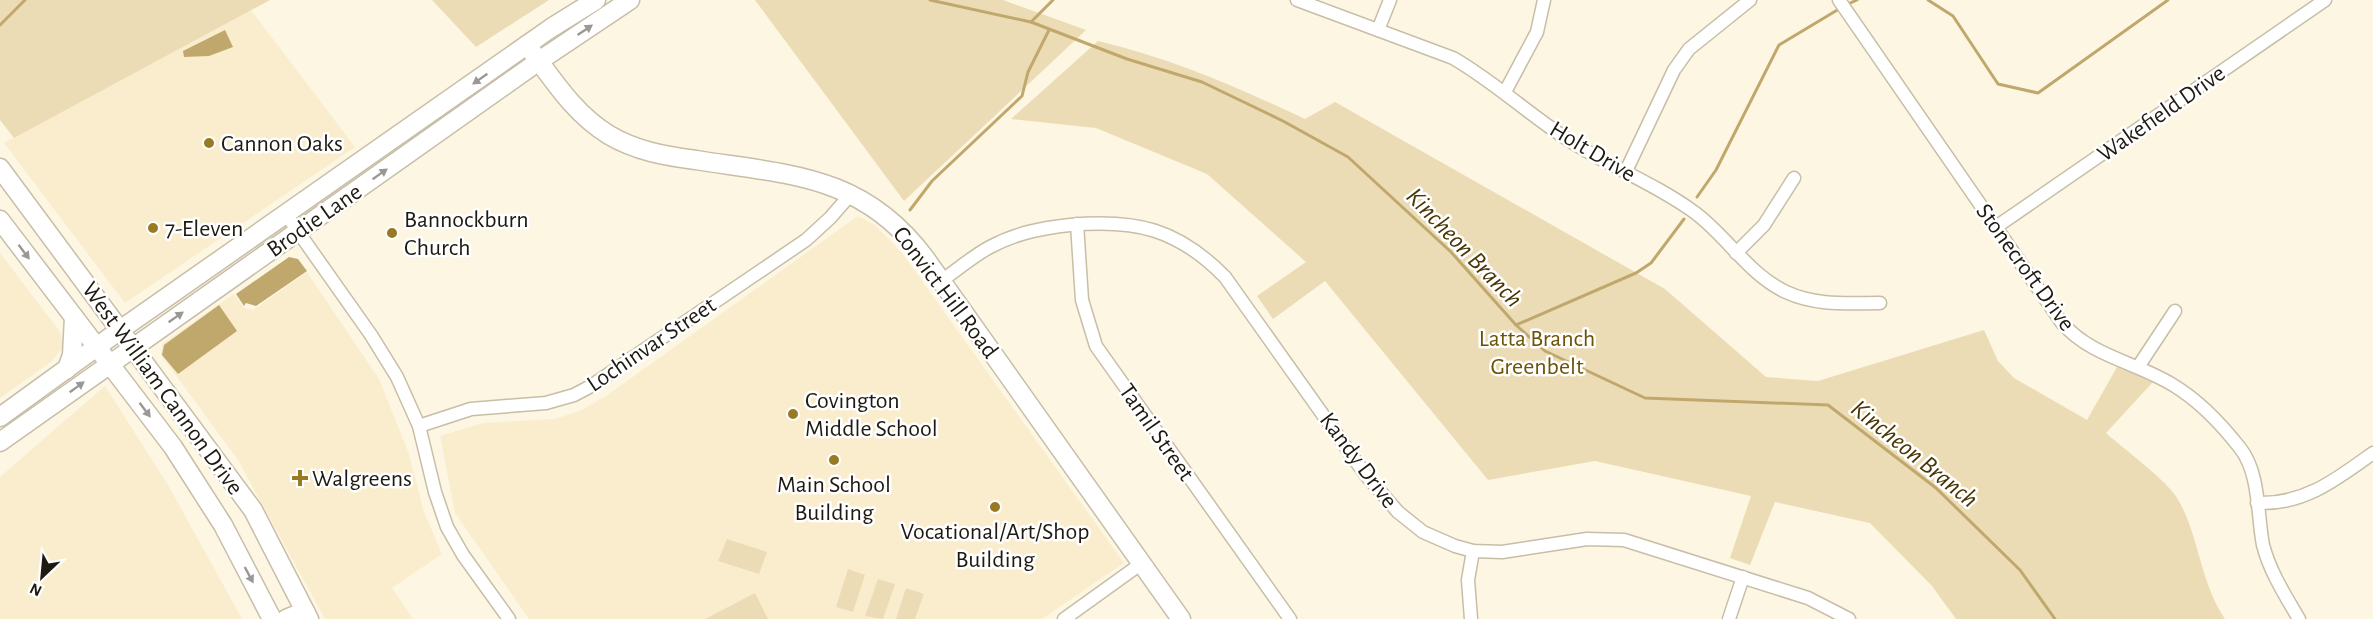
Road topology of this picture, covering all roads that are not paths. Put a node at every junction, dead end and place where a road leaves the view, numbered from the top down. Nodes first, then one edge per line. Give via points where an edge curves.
1 (596, 0) edge
2 (630, 0) edge
3 (1297, 0) edge
4 (1390, 0) edge
5 (1544, 0) edge
6 (1750, 0) edge
7 (2325, 0) edge
8 (1840, 2) edge
9 (1378, 30) junction
10 (527, 45) junction
11 (539, 61) junction
12 (1505, 92) junction
13 (1626, 171) junction
14 (1, 172) edge
15 (1794, 178) dead end
16 (850, 194) junction
17 (287, 216) junction
18 (0, 220) edge
19 (1077, 224) junction
20 (1996, 227) junction
21 (298, 232) junction
22 (1736, 252) junction
23 (941, 281) junction
24 (1880, 303) dead end
25 (2175, 311) dead end
26 (74, 317) junction
27 (120, 330) junction
28 (97, 346) junction
29 (132, 347) junction
30 (110, 364) junction
31 (2138, 367) junction
32 (67, 369) junction
33 (0, 417) edge
34 (419, 426) junction
35 (0, 442) edge
36 (2373, 453) edge
37 (2257, 503) junction
38 (1473, 550) junction
39 (1142, 563) junction
40 (1743, 577) junction
41 (307, 615) edge
42 (272, 619) edge
43 (286, 619) edge
44 (508, 619) edge
45 (1064, 619) edge
46 (1181, 619) edge
47 (1290, 619) edge
48 (1471, 619) edge
49 (1729, 619) edge
50 (1849, 619) edge
51 (2299, 619) edge

1 - 10 main road, Brodie Lane
11 -> 2 main road, Brodie Lane
3 - 9 street, Holt Drive
4 - 9 street
5 - 12 street via 1537,32
6 - 13 street via 1689,50 1674,70
7 - 20 street, Wakefield Drive
8 - 20 street, Stonecroft Drive
9 - 12 street, Holt Drive via 1453,58
10 - 11 main road, Convict Hill Road
10 -> 17 main road, Brodie Lane
11 - 16 main road, Convict Hill Road via 585,118 626,144 659,154 815,180
21 -> 11 main road, Brodie Lane
12 - 13 street, Holt Drive via 1563,137
13 - 22 street, Holt Drive via 1697,214
14 - 27 main road, West William Cannon Drive
15 - 22 street via 1764,225
16 - 23 main road, Convict Hill Road via 874,206 897,225
16 - 34 street, Lochinvar Street via 806,240 591,386 546,403 471,409
17 - 21 street
17 - 27 main road, Brodie Lane
18 -> 26 main road, West William Cannon Drive
19 - 23 street, Kandy Drive via 1012,237
19 - 38 street, Kandy Drive via 1123,223 1149,228 1195,249 1242,297 1385,500 1423,532
19 - 47 street, Tamil Street via 1082,300 1096,346
20 - 31 street, Stonecroft Drive via 2073,336 2103,354
29 -> 21 main road, Brodie Lane
21 - 34 street via 386,357
22 - 24 street, Holt Drive via 1784,291 1805,299
23 - 39 main road, Convict Hill Road
25 - 31 street
26 - 28 main road, West William Cannon Drive
26 - 32 main road via 72,355
27 - 28 main road, Brodie Lane
27 - 29 main road, West William Cannon Drive
28 - 30 main road, West William Cannon Drive
28 - 32 main road, Brodie Lane
29 - 30 main road, Brodie Lane
29 - 41 main road, West William Cannon Drive via 253,510
35 -> 30 main road, Brodie Lane
30 -> 42 main road, West William Cannon Drive via 173,447 223,525
31 - 37 street, Stonecroft Drive via 2175,386 2229,434 2250,468
32 - 33 main road, Brodie Lane
34 - 44 street via 447,527
36 - 37 street via 2313,493 2289,501
37 - 51 street, Stonecroft Drive via 2271,568
38 - 40 street, Kandy Drive via 1502,552 1587,539 1624,540
38 - 48 street via 1468,580
39 - 45 street
39 - 46 main road, Convict Hill Road
40 - 49 street
40 - 50 street, Kandy Drive via 1808,598
41 - 43 main road

